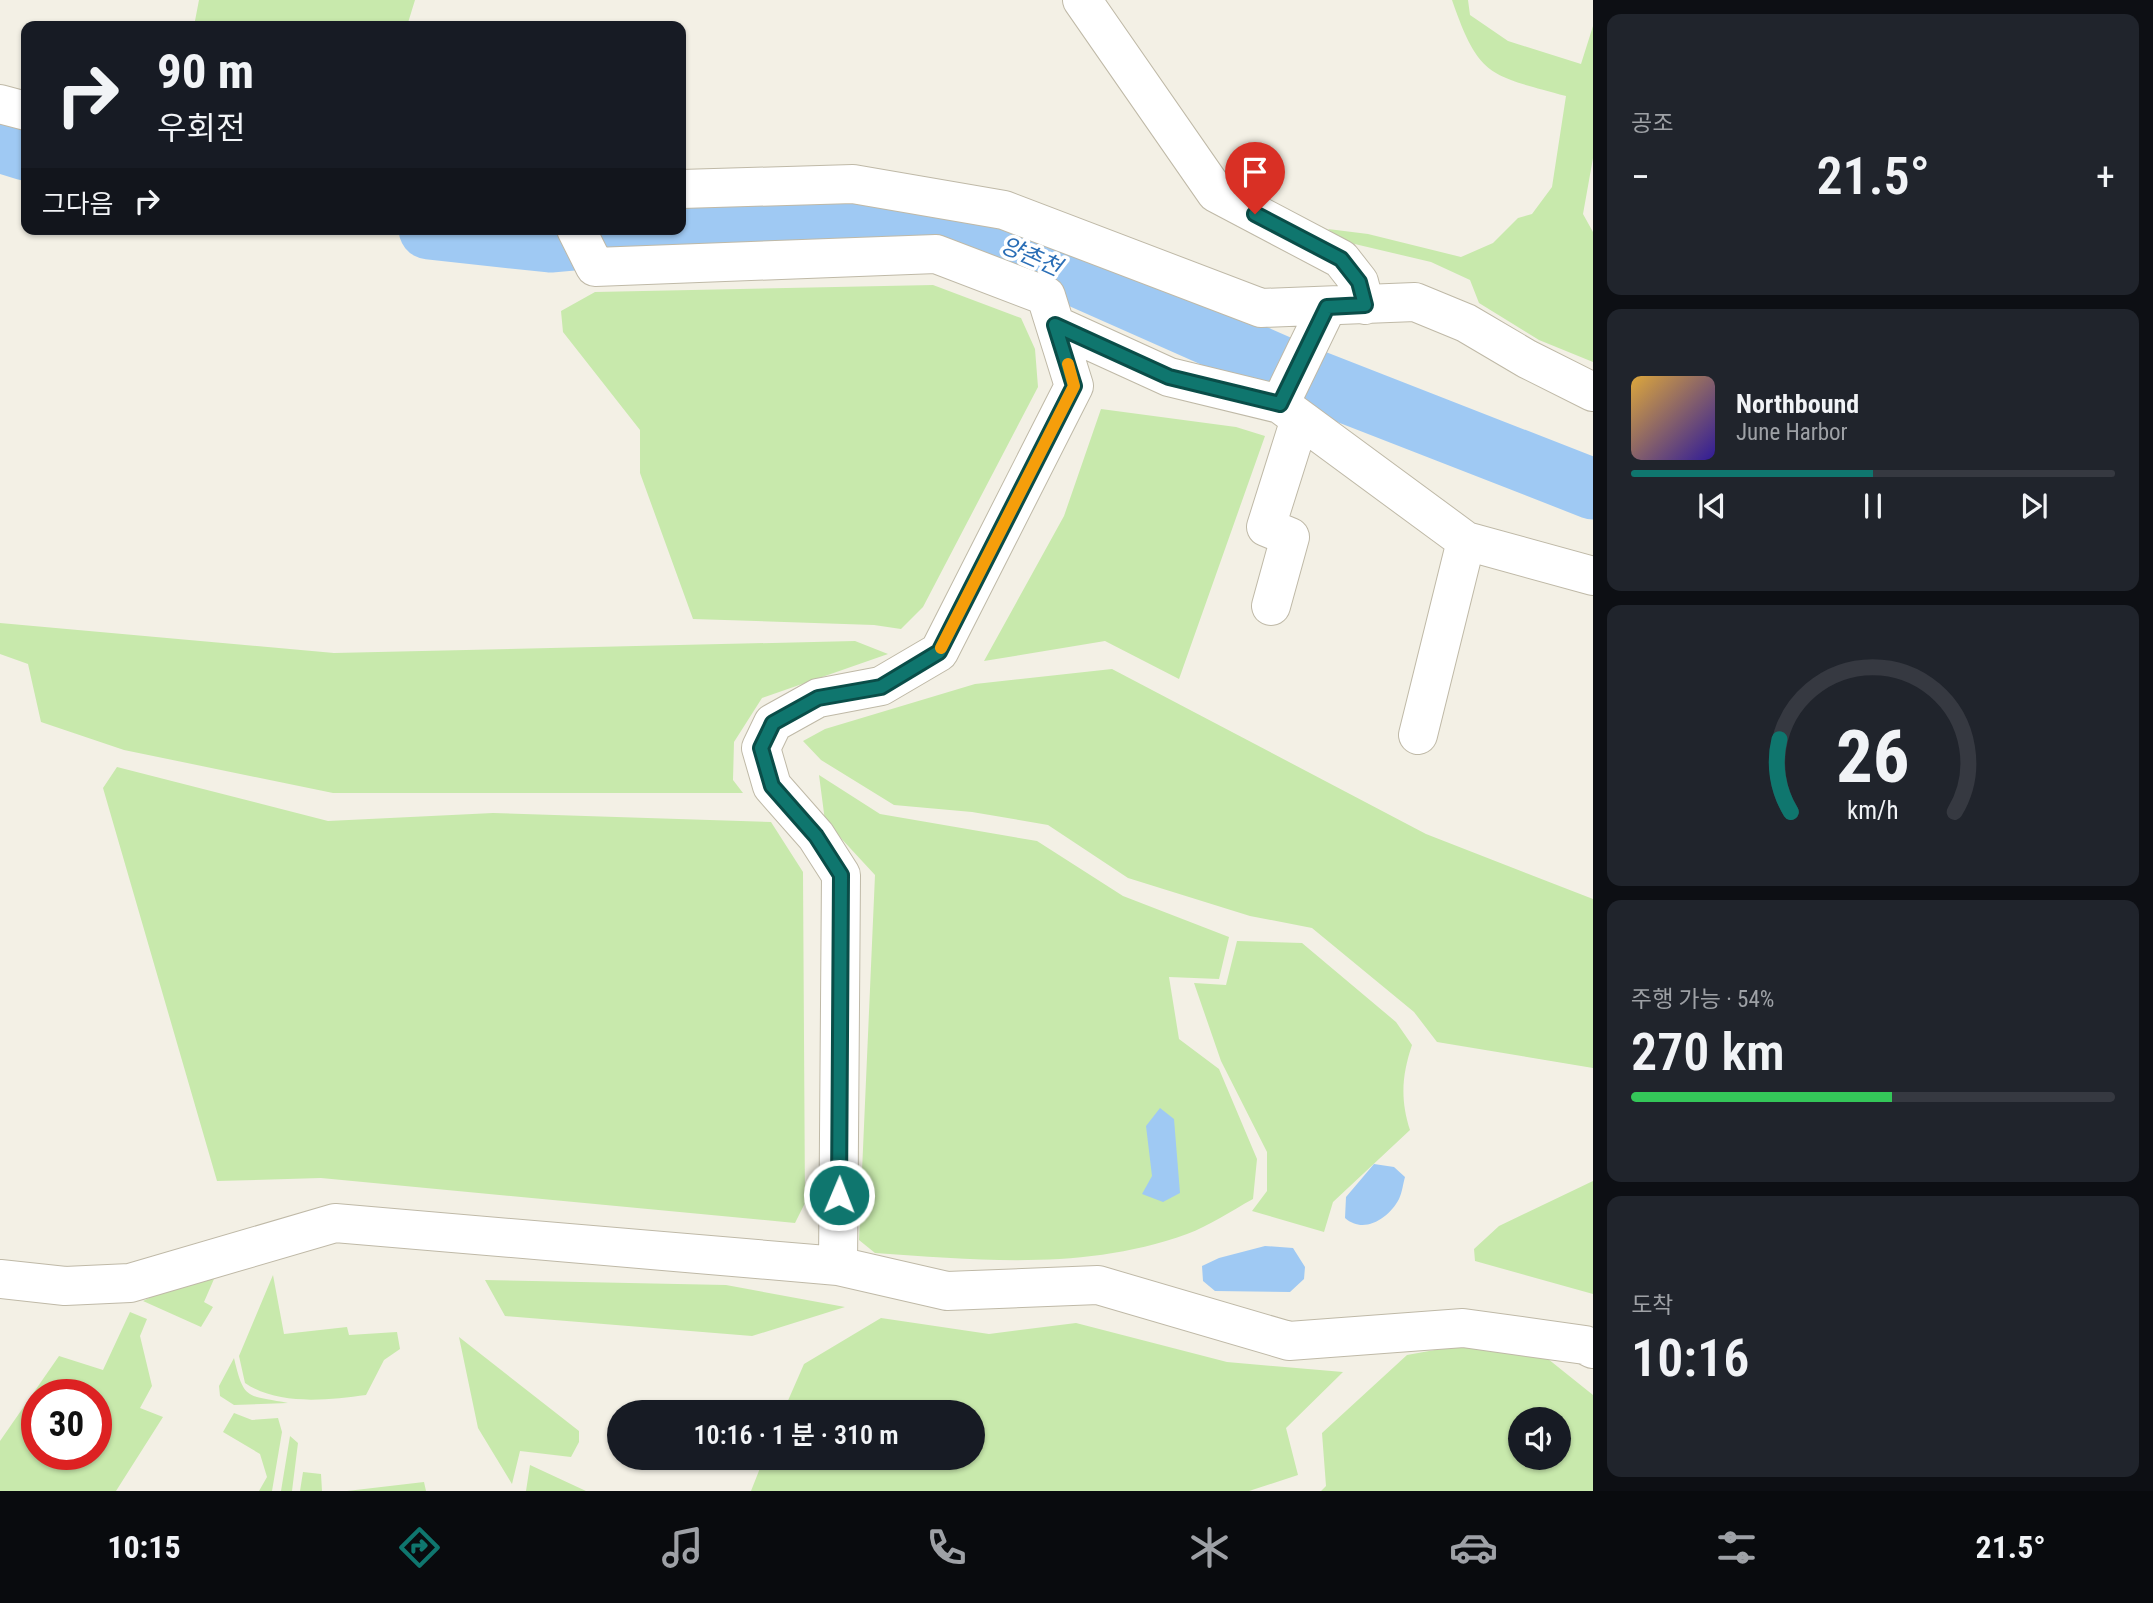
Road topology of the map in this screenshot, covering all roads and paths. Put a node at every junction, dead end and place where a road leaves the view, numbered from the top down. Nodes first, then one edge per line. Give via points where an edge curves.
1 (1082, 0) edge
2 (0, 104) edge
3 (21, 110) edge
4 (686, 189) edge
5 (579, 235) edge
6 (1365, 305) junction
7 (1326, 308) junction
8 (1055, 325) junction
9 (1593, 392) edge
10 (1287, 408) junction
11 (1466, 541) junction
12 (1593, 576) edge
13 (1271, 606) dead end
14 (1418, 734) dead end
15 (838, 1266) junction
16 (0, 1279) edge
17 (1593, 1349) edge

1 - 6 street via 1216,193 1341,259 1359,282
2 - 3 street
4 - 7 street via 853,184 1004,210 1261,308
5 - 8 street via 596,267 936,254 1046,296
6 - 7 street
6 - 9 street via 1415,302 1466,323
7 - 10 street
8 - 10 street via 1169,377
8 - 15 street via 1074,386 939,652 881,687 818,698 773,723 761,748 772,786 816,836 841,875
10 - 11 street
10 - 13 street via 1266,527 1290,537
11 - 12 street
11 - 14 street
15 - 16 street via 335,1223 130,1283 65,1286
15 - 17 street via 947,1291 1098,1285 1289,1342 1464,1328

